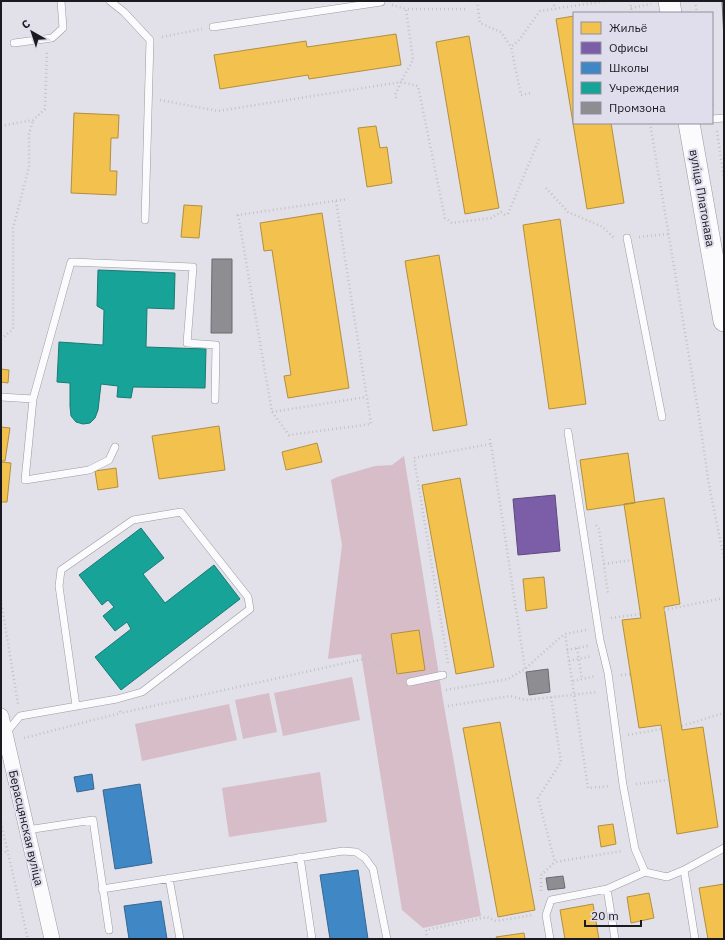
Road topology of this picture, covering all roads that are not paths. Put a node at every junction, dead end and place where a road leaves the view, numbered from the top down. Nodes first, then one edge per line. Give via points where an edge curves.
1 (60, 1) edge
2 (110, 1) edge
3 (669, 1) edge
4 (382, 2) dead end
5 (335, 5) edge
6 (671, 12) edge
7 (213, 27) road end
8 (14, 43) dead end
9 (724, 118) edge
10 (714, 119) edge
11 (689, 124) edge
12 (145, 220) dead end
13 (627, 238) road end
14 (724, 321) edge
15 (1, 396) edge
16 (34, 399) junction
17 (215, 400) dead end
18 (662, 417) dead end
19 (568, 432) dead end
20 (115, 447) dead end
21 (443, 675) dead end
22 (410, 682) road end
23 (76, 706) junction
24 (1, 716) edge
25 (4, 734) junction
26 (27, 830) junction
27 (724, 848) edge
28 (300, 858) junction
29 (684, 870) junction
30 (645, 872) junction
31 (169, 878) junction
32 (102, 889) junction
33 (607, 889) junction
34 (109, 930) dead end
35 (52, 939) edge
36 (180, 939) edge
37 (312, 939) edge
38 (387, 939) edge
39 (550, 939) edge
40 (615, 939) edge
41 (695, 939) edge

1 - 8 lane via 63,28 52,38
2 - 12 lane via 150,40
3 - 6 main road
4 - 5 lane
5 - 7 lane
9 - 10 lane
11 - 14 main road, вуліца Платонава
13 - 18 lane
15 - 16 lane
16 - 17 lane via 71,262 194,267 187,343 216,345
16 - 20 lane via 25,480 89,470 109,460
19 - 30 lane via 600,640 608,673 623,785 635,849
21 - 22 lane
23 - 23 lane via 59,586 61,570 133,520 181,512 248,597 250,609 142,692
23 - 25 lane via 20,716
24 - 25 street, Берасцянская вуліца
25 - 26 street, Берасцянская вуліца
26 - 32 lane via 93,820
26 - 35 street, Берасцянская вуліца
27 - 29 lane
28 - 31 lane
28 - 37 lane
28 - 38 lane via 343,851 356,852 365,858 373,869
29 - 30 lane via 667,877
29 - 41 lane
30 - 33 lane
31 - 32 lane
31 - 36 lane
32 - 34 lane
33 - 39 lane via 551,900 546,915
33 - 40 lane

